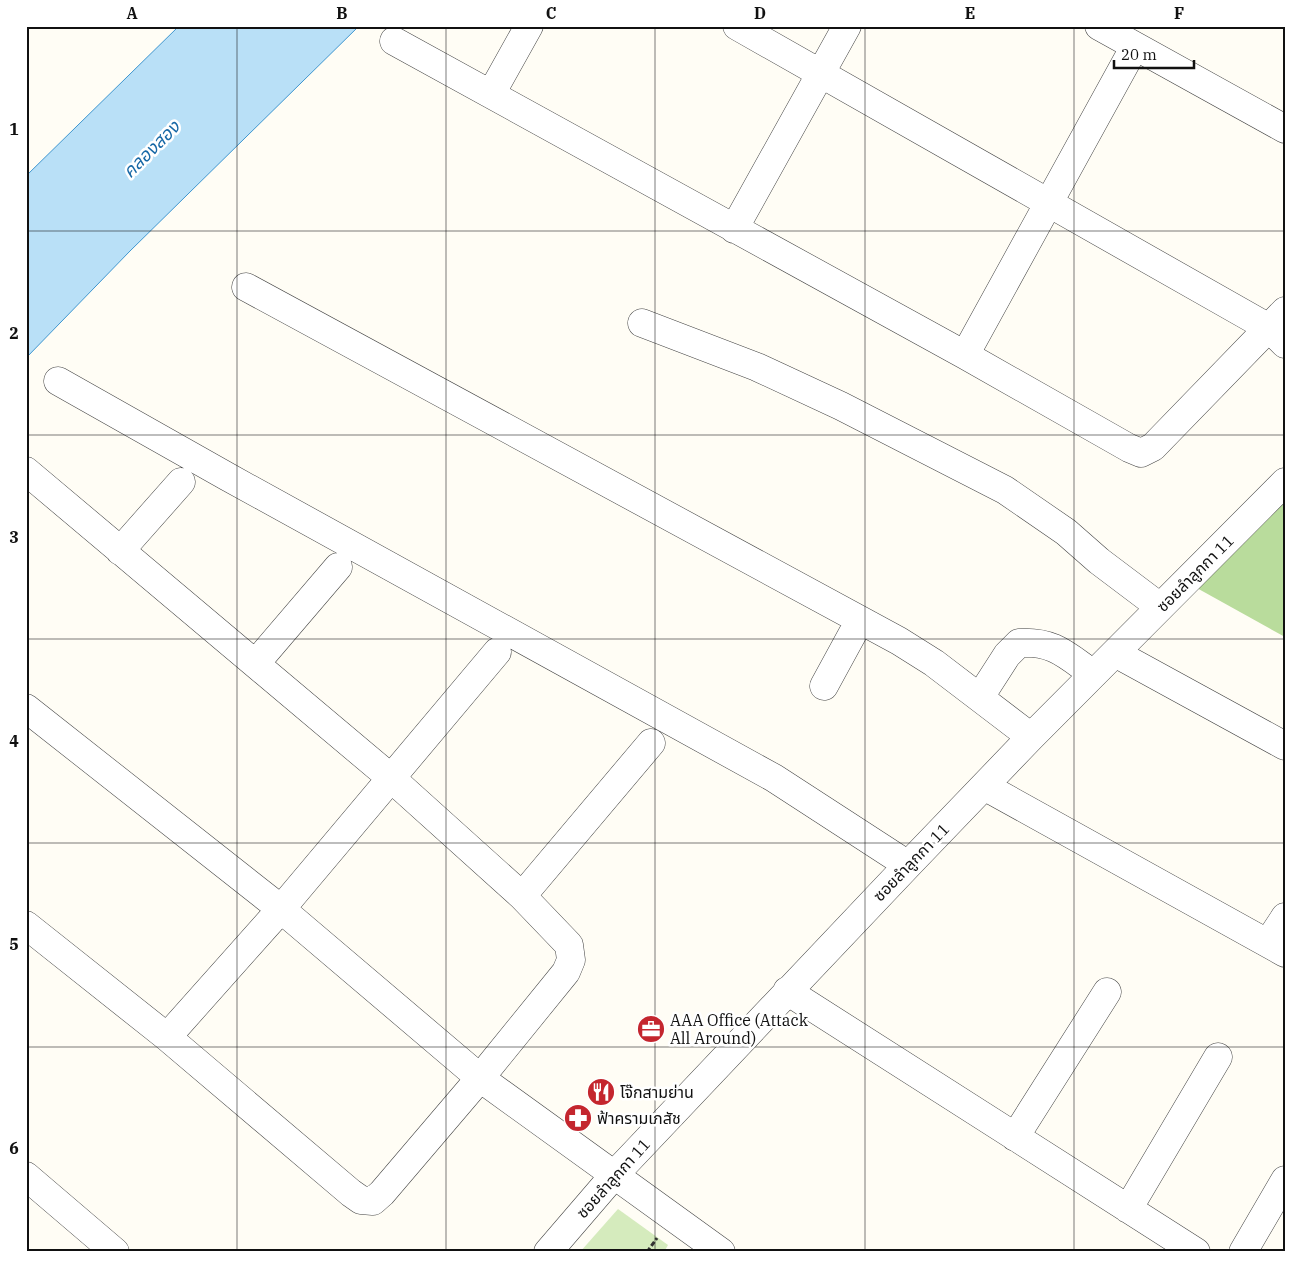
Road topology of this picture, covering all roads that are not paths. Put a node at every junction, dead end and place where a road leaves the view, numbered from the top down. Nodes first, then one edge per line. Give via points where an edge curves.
1 (529, 26) edge
2 (737, 26) edge
3 (848, 26) edge
4 (1099, 26) edge
5 (394, 41) dead end
6 (1135, 46) junction
7 (821, 74) junction
8 (491, 94) junction
9 (1285, 129) edge
10 (1048, 203) junction
11 (734, 229) junction
12 (246, 287) dead end
13 (642, 323) dead end
14 (1279, 328) edge
15 (965, 355) junction
16 (58, 381) dead end
17 (26, 471) edge
18 (181, 482) dead end
19 (1285, 482) edge
20 (120, 551) junction
21 (338, 566) dead end
22 (1160, 607) junction
23 (860, 620) junction
24 (497, 652) dead end
25 (1115, 653) junction
26 (256, 663) junction
27 (1093, 674) junction
28 (824, 686) dead end
29 (980, 697) junction
30 (26, 708) edge
31 (1031, 737) junction
32 (651, 743) dead end
33 (1285, 746) edge
34 (391, 778) junction
35 (984, 786) junction
36 (908, 864) junction
37 (522, 896) junction
38 (281, 909) junction
39 (1285, 917) edge
40 (26, 924) edge
41 (1277, 948) edge
42 (787, 992) junction
43 (1107, 992) dead end
44 (167, 1037) junction
45 (1218, 1057) dead end
46 (480, 1078) junction
47 (1015, 1137) junction
48 (614, 1174) junction
49 (26, 1176) edge
50 (1285, 1180) edge
51 (1128, 1209) junction
52 (115, 1252) edge
53 (548, 1252) edge
54 (721, 1252) edge
55 (1196, 1252) edge
56 (1243, 1252) edge

1 - 8 street
2 - 7 street
3 - 7 street
4 - 6 street
5 - 8 street
6 - 9 street
6 - 10 street
7 - 10 street
7 - 11 street
8 - 11 street
10 - 14 street
10 - 15 street
11 - 15 street
12 - 23 street
13 - 22 street via 757,366 1005,490 1066,532
14 - 15 street via 1153,447 1141,453
16 - 36 street via 774,778
17 - 20 street
18 - 20 street
19 - 22 street, ซอยลำลูกกา 11
20 - 26 street
21 - 26 street
22 - 25 street, ซอยลำลูกกา 11
23 - 28 street
23 - 29 street via 934,662
24 - 34 street
25 - 27 street, ซอยลำลูกกา 11
25 - 33 street
26 - 34 street
27 - 29 street via 1055,648 1035,642 1019,643 1007,655
27 - 31 street, ซอยลำลูกกา 11
29 - 31 street
30 - 38 street
31 - 35 street, ซอยลำลูกกา 11
32 - 37 street
34 - 37 street
34 - 38 street
35 - 36 street, ซอยลำลูกกา 11
35 - 41 street
36 - 42 street, ซอยลำลูกกา 11
37 - 46 street via 569,945 570,960 566,972
38 - 44 street
38 - 46 street
39 - 41 street
40 - 44 street
42 - 47 street
42 - 48 street, ซอยลำลูกกา 11
43 - 47 street
44 - 46 street via 361,1200 373,1201 382,1193
45 - 51 street
46 - 48 street
47 - 51 street
48 - 53 street, ซอยลำลูกกา 11
48 - 54 street
49 - 52 street
50 - 56 street
51 - 55 street

